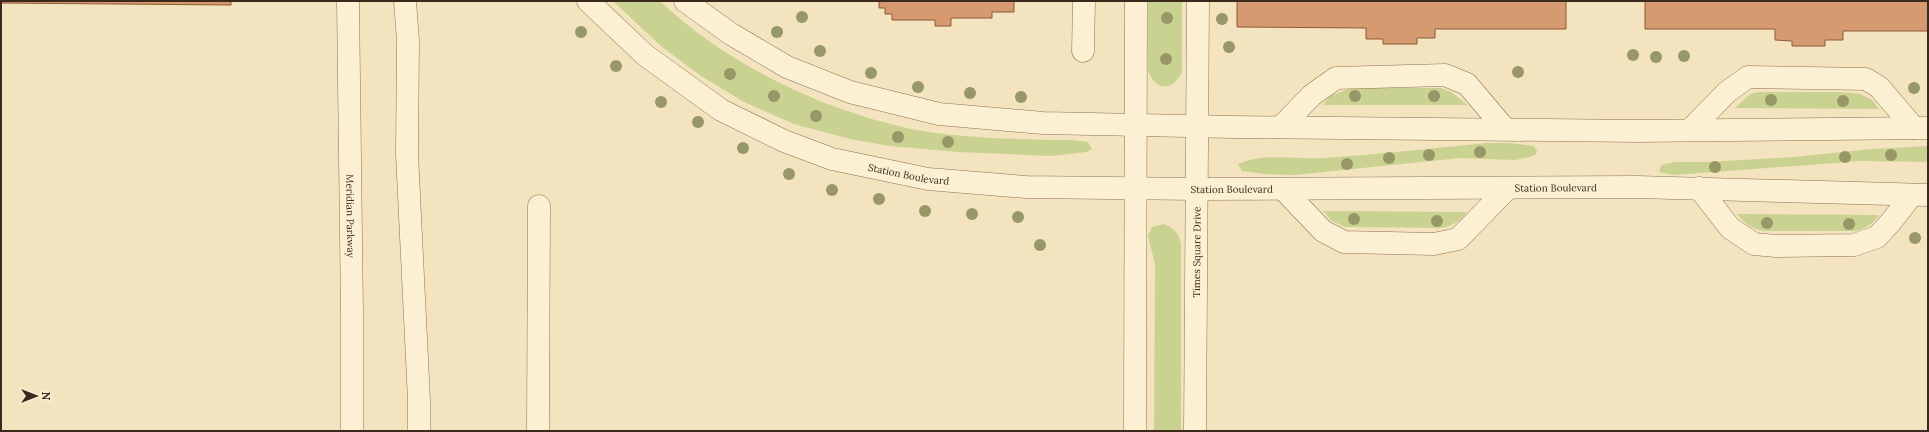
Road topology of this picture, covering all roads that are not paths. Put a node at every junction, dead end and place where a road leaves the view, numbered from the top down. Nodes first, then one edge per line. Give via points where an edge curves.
1 (348, 1) edge
2 (405, 1) edge
3 (416, 1) edge
4 (588, 1) edge
5 (685, 1) edge
6 (1084, 1) edge
7 (1136, 1) edge
8 (1198, 1) edge
9 (408, 41) junction
10 (1083, 51) dead end
11 (1136, 125) junction
12 (1198, 126) junction
13 (1281, 127) junction
14 (1921, 128) edge
15 (1505, 129) junction
16 (1690, 130) junction
17 (1136, 188) junction
18 (1508, 188) junction
19 (1699, 188) junction
20 (1197, 189) junction
21 (1283, 189) junction
22 (1920, 195) edge
23 (539, 206) dead end
24 (352, 431) edge
25 (419, 431) edge
26 (538, 431) edge
27 (1135, 431) edge
28 (1195, 431) edge

1 - 24 street, Meridian Parkway
2 - 9 street
3 - 9 street
4 - 17 street, Station Boulevard via 645,55 721,110 784,141 832,159 928,179 1026,187
5 - 11 street via 731,34 787,67 850,92 940,114 1042,123
6 - 10 street
7 - 11 street
8 - 12 street, Times Square Drive
9 - 25 street via 406,154
11 - 12 street
11 - 17 street
12 - 13 street
12 - 20 street, Times Square Drive
13 - 15 street
13 - 15 street via 1312,94 1336,78 1445,75 1467,84
14 - 16 street
14 - 16 street via 1879,87 1866,80 1748,77 1727,92
15 - 16 street
17 - 20 street, Station Boulevard
17 - 27 street
18 - 19 street, Station Boulevard
18 - 21 street, Station Boulevard
18 - 21 street via 1458,239 1434,244 1344,242 1323,231
19 - 22 street, Station Boulevard
19 - 22 street via 1730,228 1754,244 1776,246 1854,245 1877,237
20 - 21 street, Station Boulevard
20 - 28 street, Times Square Drive
23 - 26 street

